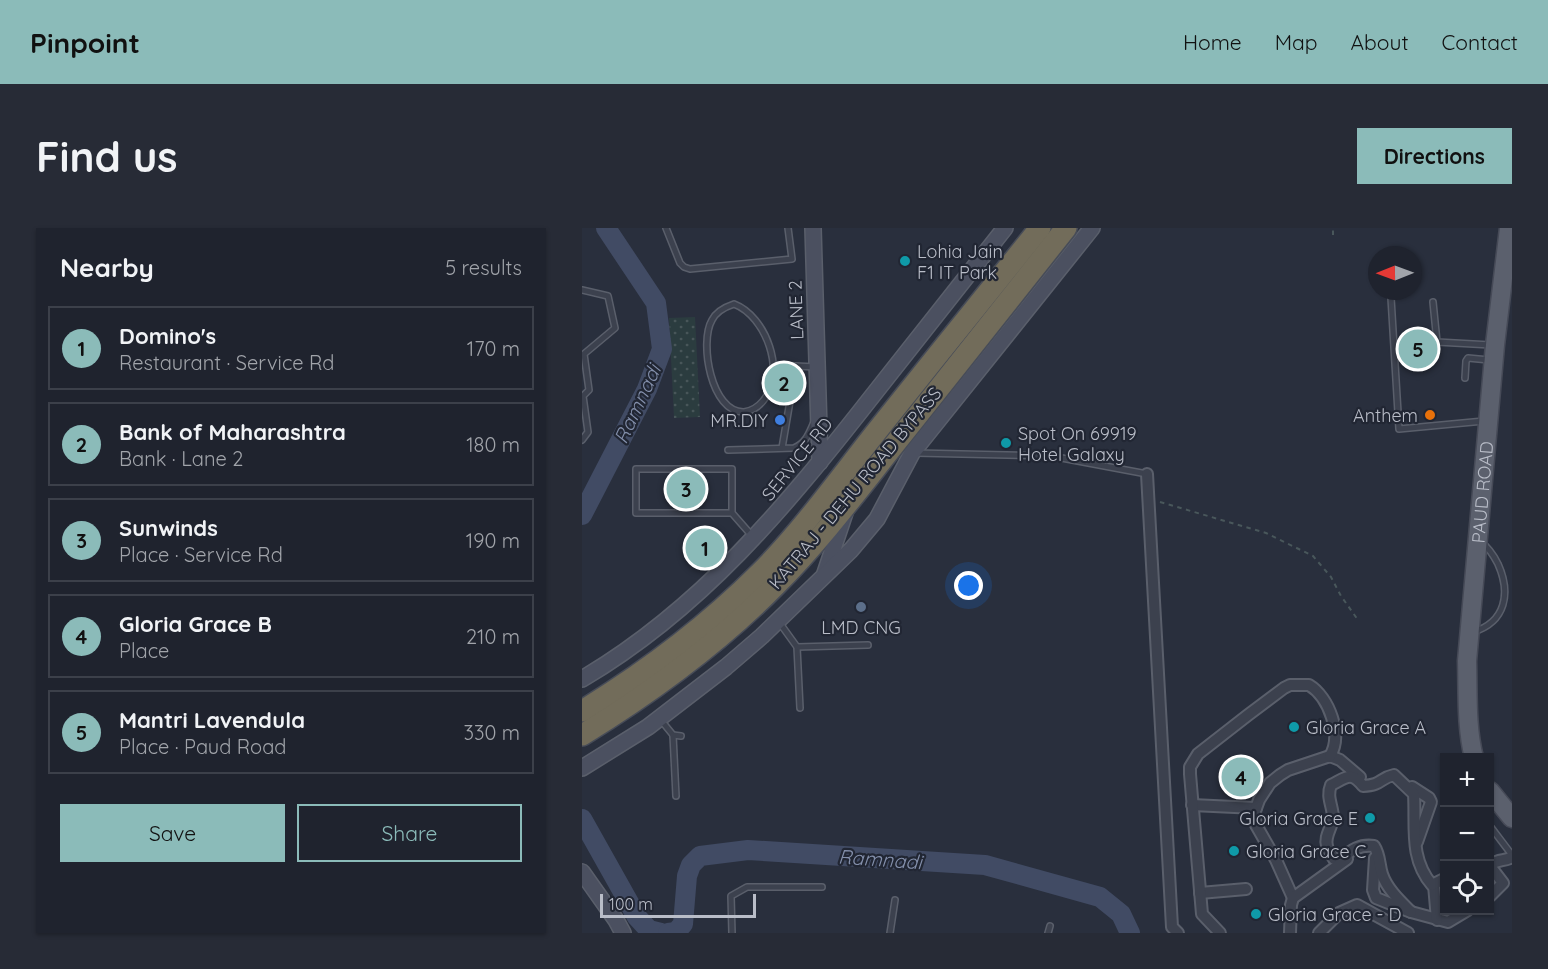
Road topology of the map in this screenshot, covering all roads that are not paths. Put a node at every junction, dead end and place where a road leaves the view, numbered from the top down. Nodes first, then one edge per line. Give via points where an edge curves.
1 (666, 228) edge
2 (788, 228) edge
3 (813, 228) edge
4 (1005, 228) edge
5 (1040, 228) edge
6 (1066, 228) edge
7 (1092, 228) edge
8 (1509, 228) edge
9 (582, 290) edge
10 (1391, 300) edge
11 (1433, 302) dead end
12 (1495, 353) junction
13 (773, 365) junction
14 (796, 366) junction
15 (817, 367) junction
16 (1465, 378) dead end
17 (818, 413) junction
18 (1488, 421) junction
19 (582, 440) edge
20 (782, 448) junction
21 (728, 450) dead end
22 (912, 453) junction
23 (820, 462) junction
24 (1147, 474) joint
25 (848, 503) junction
26 (732, 513) junction
27 (755, 539) junction
28 (1477, 540) junction
29 (824, 576) junction
30 (778, 621) junction
31 (1470, 633) junction
32 (868, 645) dead end
33 (797, 647) junction
34 (582, 679) edge
35 (800, 708) dead end
36 (582, 711) edge
37 (660, 718) junction
38 (582, 735) edge
39 (673, 735) junction
40 (681, 736) dead end
41 (1473, 753) edge
42 (1330, 756) junction
43 (582, 768) edge
44 (676, 796) dead end
45 (1494, 796) edge
46 (1192, 805) junction
47 (1256, 808) junction
48 (1512, 818) edge
49 (1494, 832) edge
50 (1414, 848) junction
51 (1511, 857) edge
52 (1494, 863) edge
53 (1494, 871) edge
54 (582, 872) edge
55 (1498, 876) junction
56 (1440, 881) edge
57 (1434, 885) junction
58 (822, 888) dead end
59 (1246, 889) dead end
60 (1494, 892) edge
61 (1200, 893) junction
62 (1293, 898) junction
63 (895, 900) dead end
64 (1411, 912) junction
65 (1460, 915) edge
66 (1437, 920) junction
67 (1394, 929) edge
68 (623, 933) edge
69 (732, 933) edge
70 (890, 933) edge
71 (1178, 933) edge
72 (1220, 933) edge
73 (1290, 933) edge
74 (1319, 933) edge
75 (1408, 933) edge

1 - 2 lane via 680,262 690,268 792,259
3 - 15 street, LANE 2
4 - 23 street, SERVICE RD
5 - 36 highway, KATRAJ - DEHU ROAD BYPASS via 832,490 761,571 659,660
6 - 25 highway, KATRAJ - DEHU ROAD BYPASS
7 - 22 street
8 - 12 main road, PAUD ROAD
9 - 19 lane via 608,296 615,328 584,354 590,390 583,396 588,432
10 - 18 lane via 1399,429
11 - 12 lane via 1437,342
12 - 16 lane via 1468,358
12 - 18 main road, PAUD ROAD
13 - 13 lane via 758,322 734,304 720,310 713,318 707,351 715,387 724,403 731,410 745,412 758,407 772,383
13 - 14 lane
14 - 15 lane
14 - 20 lane
15 - 17 street, LANE 2
17 - 20 lane via 801,445
17 - 23 street, LANE 2
18 - 28 main road, PAUD ROAD
20 - 21 lane
22 - 24 lane via 1051,456
22 - 29 street via 877,519
23 - 27 street, SERVICE RD
24 - 71 street via 1172,927
25 - 29 street
25 - 38 highway, KATRAJ - DEHU ROAD BYPASS via 744,616 671,676
26 - 26 lane via 636,513 636,469 732,469
26 - 27 lane
27 - 34 street, SERVICE RD via 679,609
28 - 31 main road, PAUD ROAD
28 - 31 lane via 1496,561 1506,585 1506,596 1494,621
29 - 30 street
30 - 33 lane
30 - 37 street
31 - 41 main road, PAUD ROAD via 1467,704
32 - 33 lane
33 - 35 lane
37 - 39 lane
37 - 43 street
39 - 40 lane
39 - 44 lane
42 - 46 street via 1335,742 1329,709 1309,685 1290,685 1198,754 1190,767
42 - 47 street via 1280,775
42 - 50 street via 1340,760 1364,783 1375,783 1394,773 1429,798 1432,805
45 - 48 main road
46 - 47 street
46 - 61 street
47 - 62 street via 1256,825
49 - 51 lane
50 - 57 street via 1424,875
50 - 64 street via 1414,794 1394,775 1373,786 1363,786 1354,776 1331,784 1328,791 1333,816 1326,839 1330,854 1341,860 1356,848 1374,846 1383,877
51 - 52 street
51 - 55 street via 1508,869
53 - 55 street
54 - 68 street
55 - 60 street via 1503,883
56 - 57 street
57 - 66 street
58 - 69 lane via 747,887 731,896
59 - 61 street
61 - 72 street via 1202,914
62 - 64 street via 1364,849 1375,854 1376,898
62 - 73 street
63 - 70 lane
64 - 66 street
65 - 66 street via 1448,922
67 - 74 street via 1357,904 1339,913
67 - 75 street

